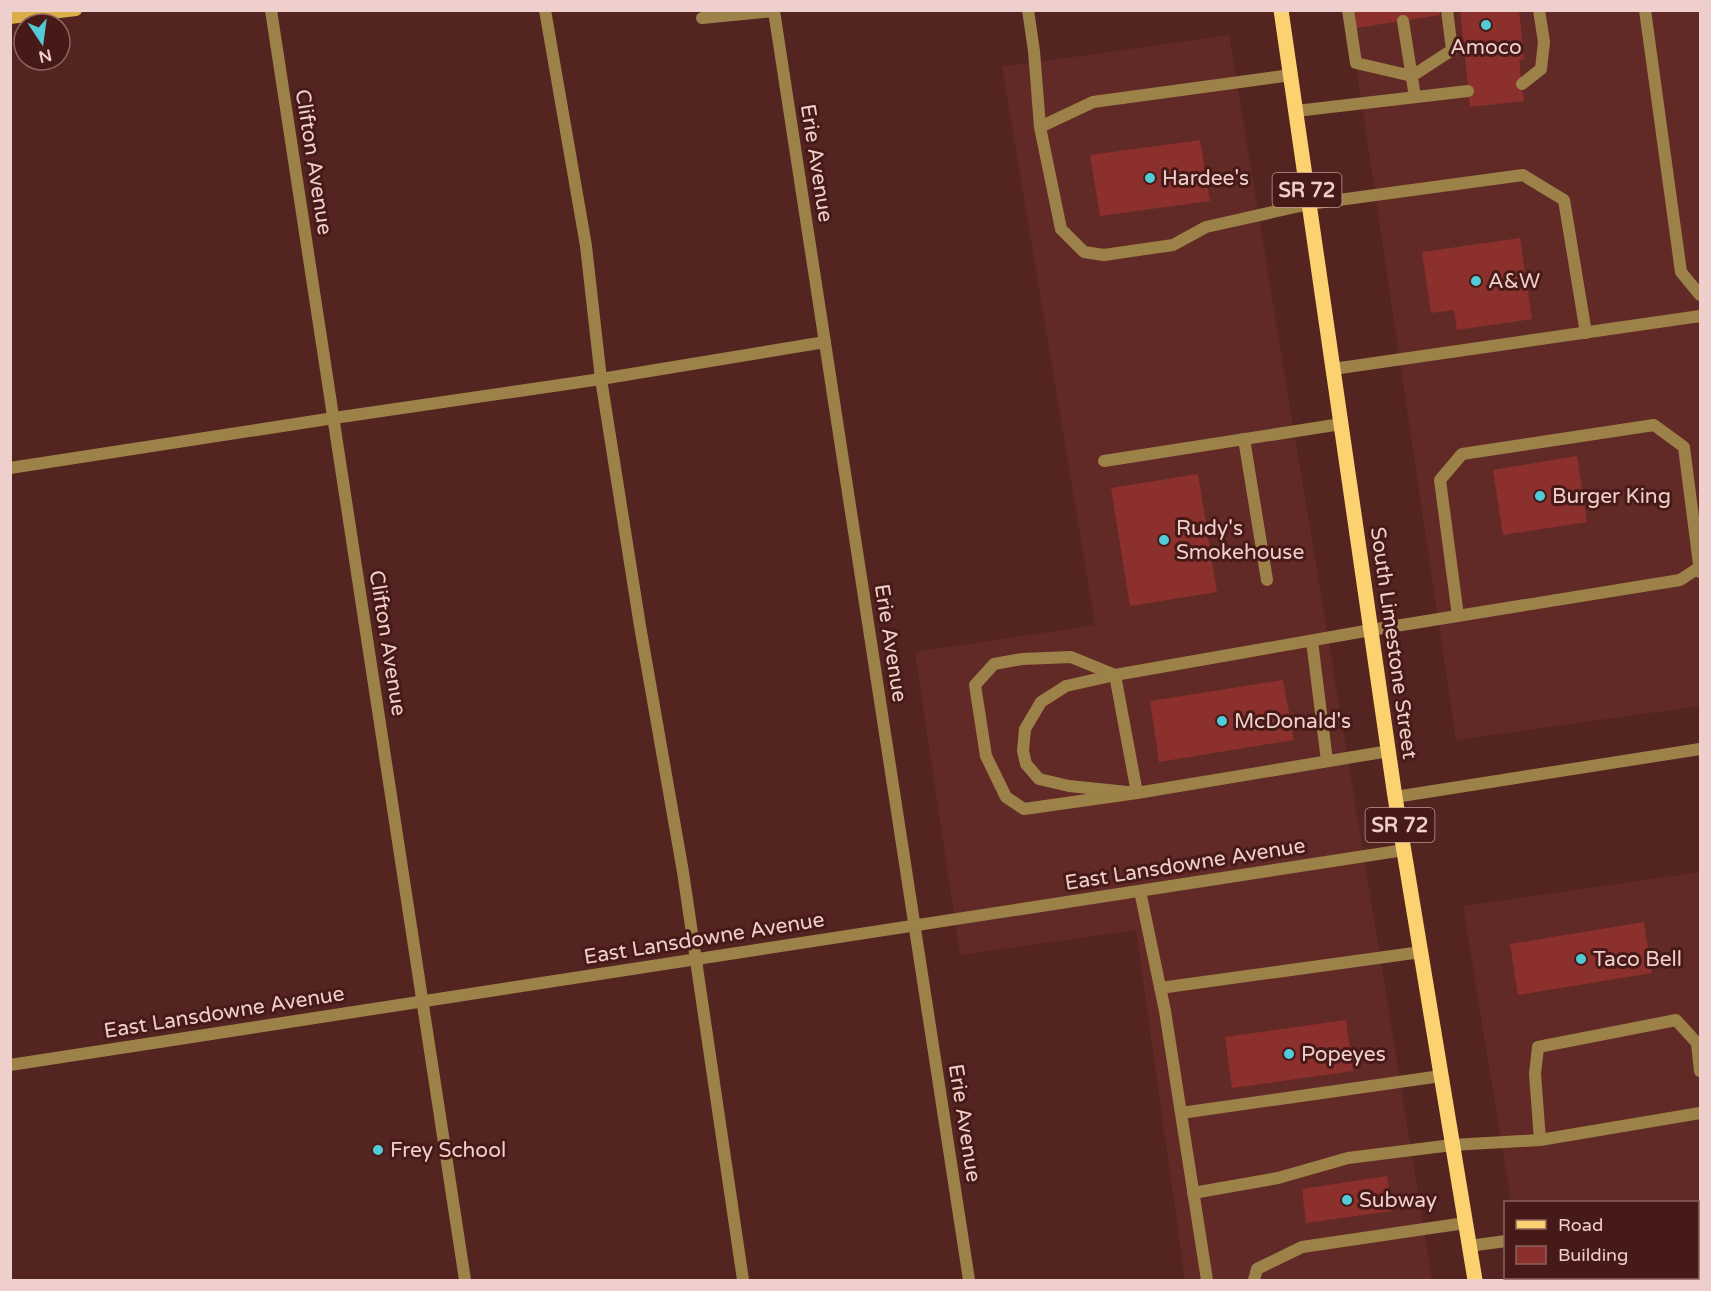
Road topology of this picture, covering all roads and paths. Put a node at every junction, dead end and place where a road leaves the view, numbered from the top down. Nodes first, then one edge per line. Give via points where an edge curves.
1 (76, 10) edge
2 (271, 10) edge
3 (545, 10) edge
4 (1029, 10) edge
5 (1281, 10) edge
6 (1348, 10) edge
7 (1447, 10) edge
8 (1539, 10) edge
9 (1645, 10) edge
10 (774, 11) edge
11 (10, 18) edge
12 (702, 18) dead end
13 (1403, 21) dead end
14 (1291, 75) junction
15 (1412, 76) junction
16 (1522, 84) dead end
17 (1468, 91) dead end
18 (1415, 98) junction
19 (1296, 111) junction
20 (1040, 127) junction
21 (1309, 204) junction
22 (1701, 295) edge
23 (1701, 316) edge
24 (1586, 333) junction
25 (825, 342) junction
26 (1333, 369) junction
27 (601, 379) junction
28 (334, 418) junction
29 (1341, 424) junction
30 (1244, 439) junction
31 (1104, 461) dead end
32 (10, 468) edge
33 (1700, 567) edge
34 (1701, 572) edge
35 (1267, 580) dead end
36 (1458, 616) junction
37 (1371, 630) junction
38 (1312, 641) junction
39 (1115, 675) junction
40 (1701, 749) edge
41 (1389, 751) junction
42 (1327, 761) junction
43 (1137, 793) junction
44 (1395, 797) junction
45 (1404, 850) junction
46 (1140, 891) junction
47 (915, 926) junction
48 (1421, 952) junction
49 (695, 960) junction
50 (1160, 988) junction
51 (422, 1001) junction
52 (10, 1065) edge
53 (1701, 1071) edge
54 (1441, 1076) junction
55 (1181, 1113) junction
56 (1701, 1113) edge
57 (1540, 1140) junction
58 (1452, 1145) junction
59 (1193, 1193) junction
60 (1465, 1223) junction
61 (1504, 1241) edge
62 (1469, 1246) junction
63 (465, 1281) edge
64 (743, 1281) edge
65 (969, 1281) edge
66 (1207, 1281) edge
67 (1254, 1281) edge
68 (1475, 1281) edge

1 - 11 main road
2 - 28 street, Clifton Avenue
3 - 27 street via 586,246
4 - 20 street
5 - 14 main road, South Limestone Street / SR 72
6 - 15 street via 1356,63
7 - 15 street via 1452,50
8 - 16 street via 1544,42 1541,69
9 - 22 street via 1681,272
10 - 12 street
10 - 25 street, Erie Avenue
13 - 15 street
14 - 19 main road, South Limestone Street / SR 72
14 - 20 street via 1093,102
15 - 18 street
17 - 18 street
18 - 19 street
19 - 21 main road, South Limestone Street / SR 72
20 - 21 street via 1061,229 1084,252 1104,255 1173,245 1206,227
21 - 24 street via 1523,175 1564,200
21 - 26 main road, South Limestone Street / SR 72
23 - 24 street
24 - 26 street
25 - 27 street
25 - 47 street, Erie Avenue
26 - 29 main road, South Limestone Street / SR 72
27 - 28 street
27 - 49 street
28 - 32 street
28 - 51 street, Clifton Avenue
29 - 30 street
29 - 37 main road, South Limestone Street / SR 72
30 - 31 street
30 - 35 street
33 - 34 street
33 - 36 street via 1680,580
33 - 36 street via 1684,447 1654,425 1462,454 1440,480
36 - 37 street
37 - 38 street
37 - 41 main road, South Limestone Street / SR 72
38 - 39 street
38 - 42 street
39 - 43 street
39 - 43 street via 1066,686 1041,702 1025,729 1023,751 1026,764 1039,779
39 - 43 street via 1071,657 994,664 975,686 986,756 1006,797 1024,809
40 - 44 street
41 - 42 street
41 - 44 main road, South Limestone Street / SR 72
42 - 43 street
44 - 45 main road, South Limestone Street / SR 72
45 - 46 street, East Lansdowne Avenue
45 - 48 main road, South Limestone Street / SR 72
46 - 47 street, East Lansdowne Avenue
46 - 50 street
47 - 49 street, East Lansdowne Avenue
47 - 65 street, Erie Avenue
48 - 50 street
48 - 54 main road, South Limestone Street / SR 72
49 - 51 street, East Lansdowne Avenue
49 - 64 street
50 - 55 street
51 - 52 street, East Lansdowne Avenue
51 - 63 street, Clifton Avenue
53 - 57 street via 1697,1043 1676,1020 1538,1047 1535,1074
54 - 55 street
54 - 58 main road, South Limestone Street / SR 72
55 - 59 street
56 - 57 street
57 - 58 street
58 - 59 street via 1348,1158 1278,1178
58 - 60 main road, South Limestone Street / SR 72
59 - 66 street
60 - 62 main road, South Limestone Street / SR 72
60 - 67 street via 1302,1247 1257,1269
61 - 62 street
62 - 68 main road, South Limestone Street / SR 72

